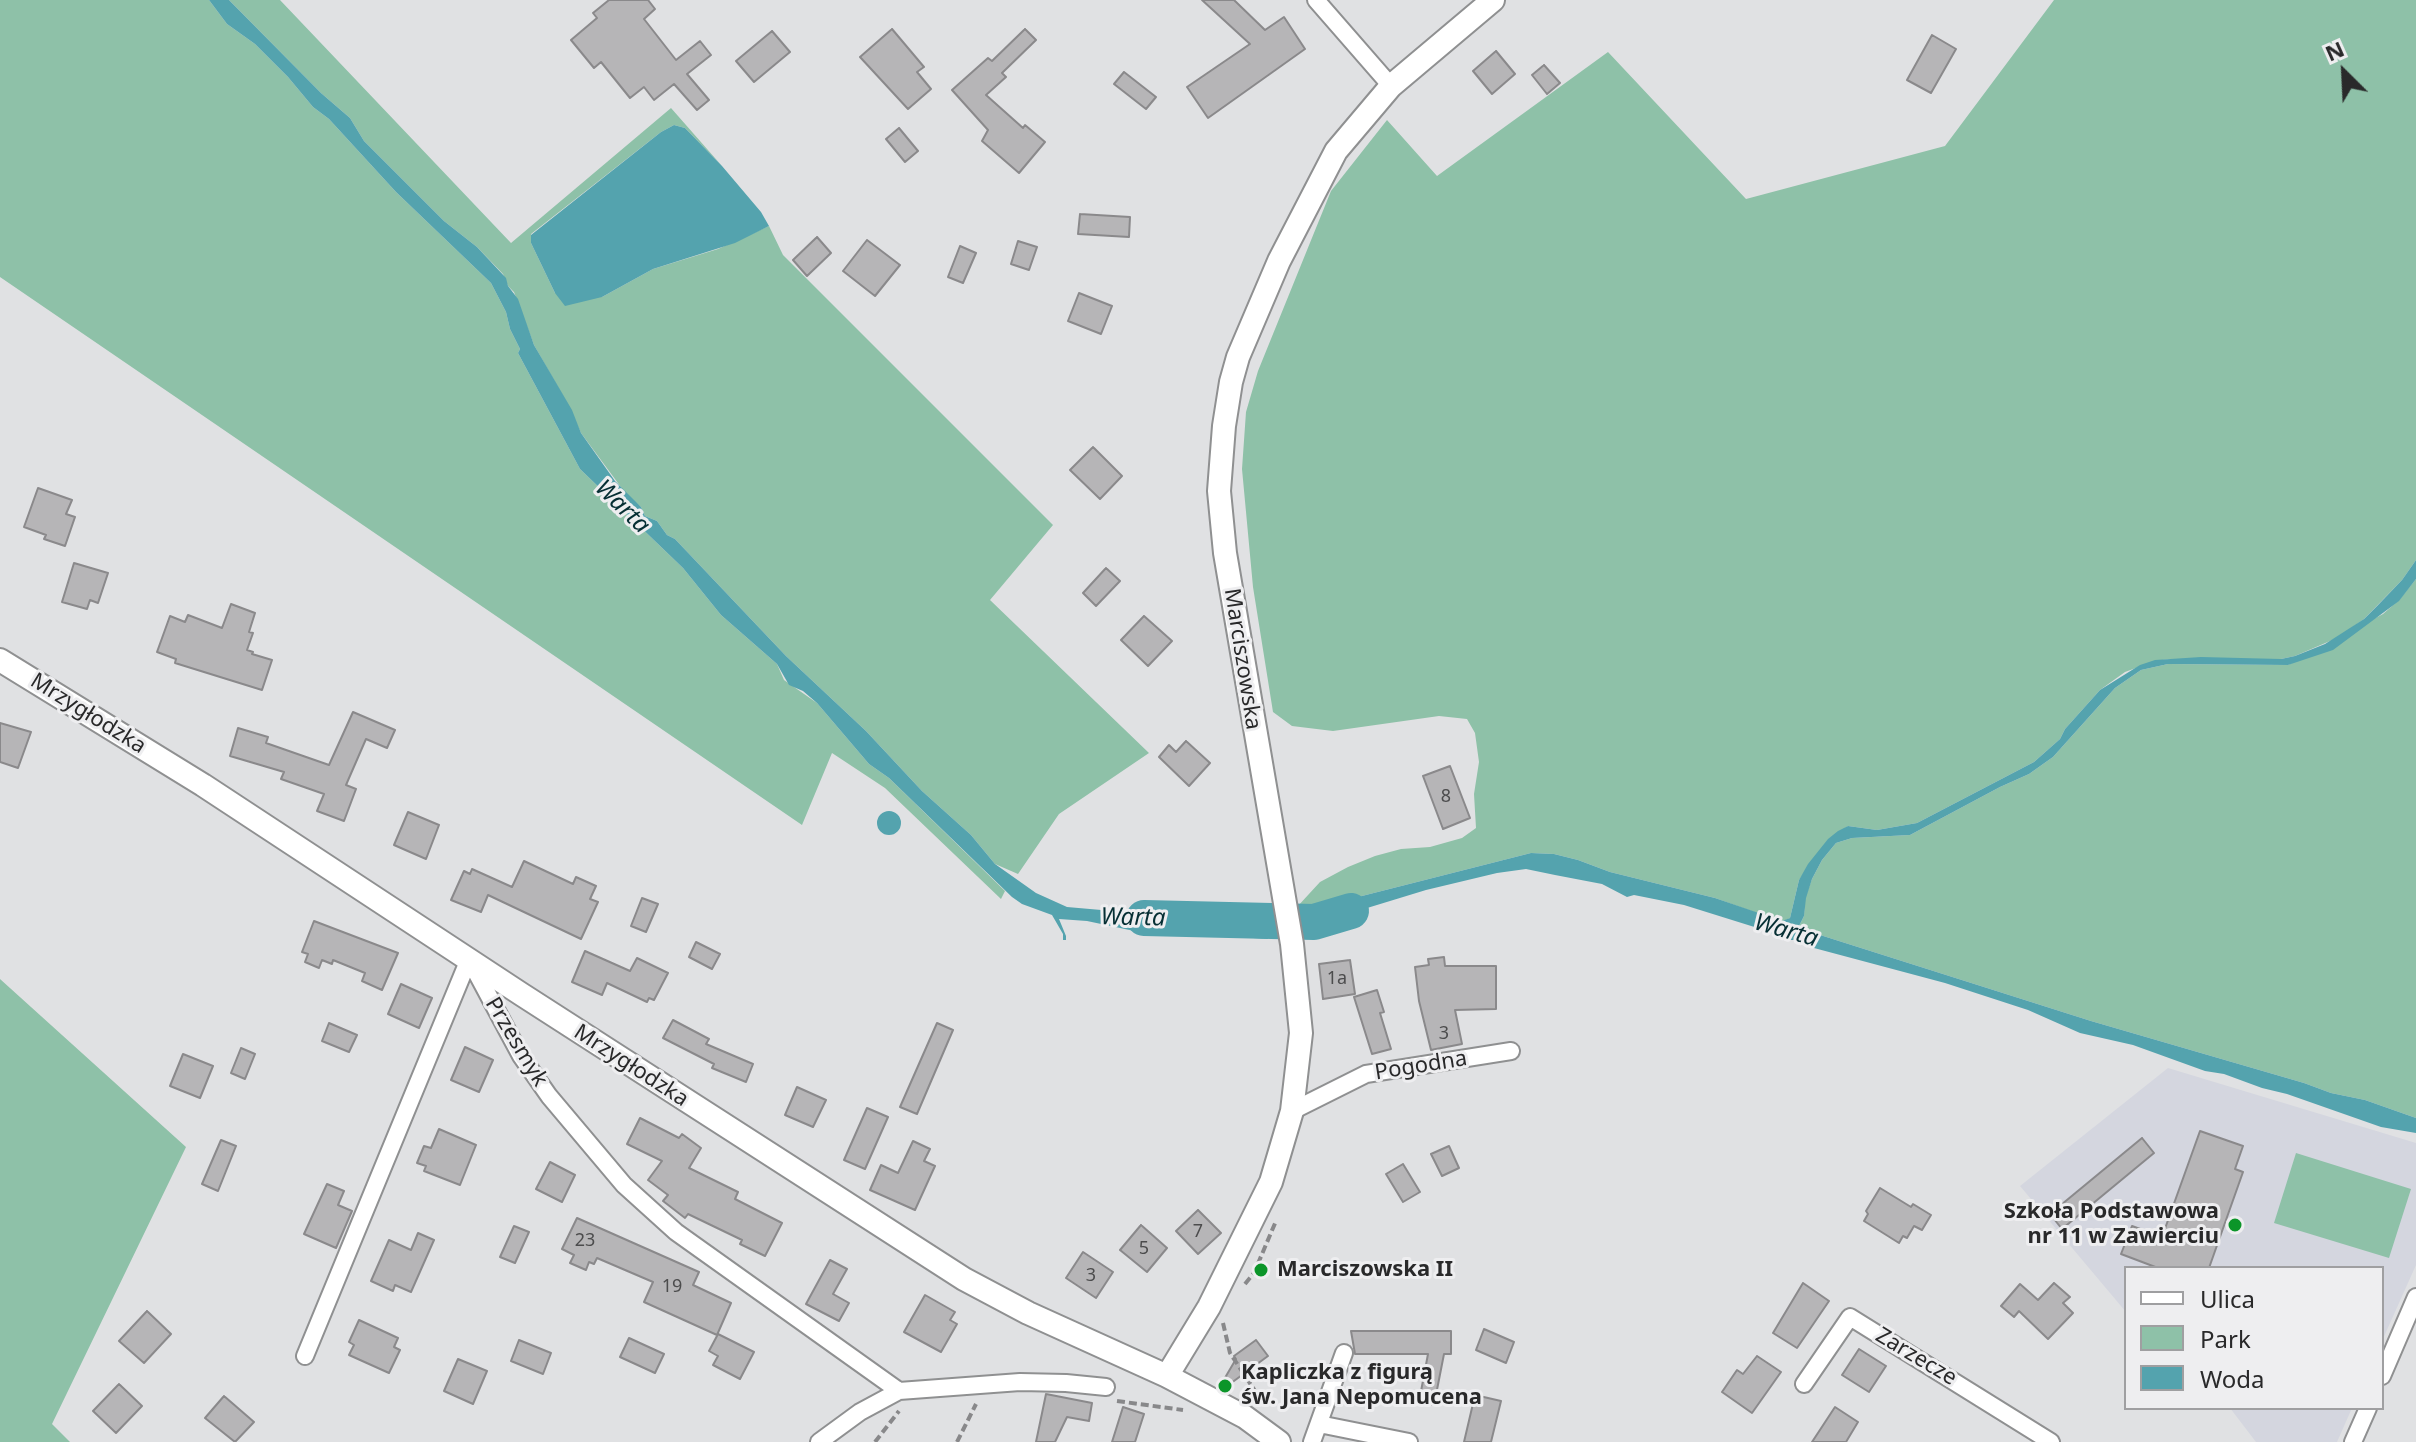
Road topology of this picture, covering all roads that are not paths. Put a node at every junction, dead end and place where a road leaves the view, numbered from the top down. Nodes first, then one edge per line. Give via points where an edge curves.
1 (1316, 0) edge
2 (1493, 0) edge
3 (1391, 86) junction
4 (0, 660) edge
5 (469, 959) junction
6 (1511, 1051) dead end
7 (1292, 1111) junction
8 (2416, 1297) edge
9 (1344, 1353) dead end
10 (305, 1356) dead end
11 (2384, 1371) edge
12 (1167, 1376) junction
13 (1804, 1384) dead end
14 (1106, 1387) dead end
15 (902, 1396) junction
16 (2367, 1410) edge
17 (1319, 1424) junction
18 (819, 1442) edge
19 (1279, 1442) edge
20 (1312, 1442) edge
21 (1409, 1442) edge
22 (2051, 1442) edge
23 (2353, 1442) edge

1 - 3 street
2 - 3 street, Marciszowska
3 - 7 street, Marciszowska via 1336,151 1296,225 1238,357 1224,426 1219,491 1225,553 1292,944 1301,1033
4 - 5 street, Mrzygłodzka
5 - 10 street, Przesmyk
5 - 12 street, Mrzygłodzka via 964,1279
5 - 15 street, Przesmyk via 521,1056 624,1185 676,1232
6 - 7 street, Pogodna via 1366,1074
7 - 12 street, Marciszowska via 1271,1182 1247,1235
8 - 11 street
9 - 17 street
12 - 19 street, Mrzygłodzka via 1245,1417
13 - 22 street, Zarzecze via 1850,1317
14 - 15 street via 1020,1382
15 - 18 street via 860,1412
16 - 23 street
17 - 20 street
17 - 21 street

